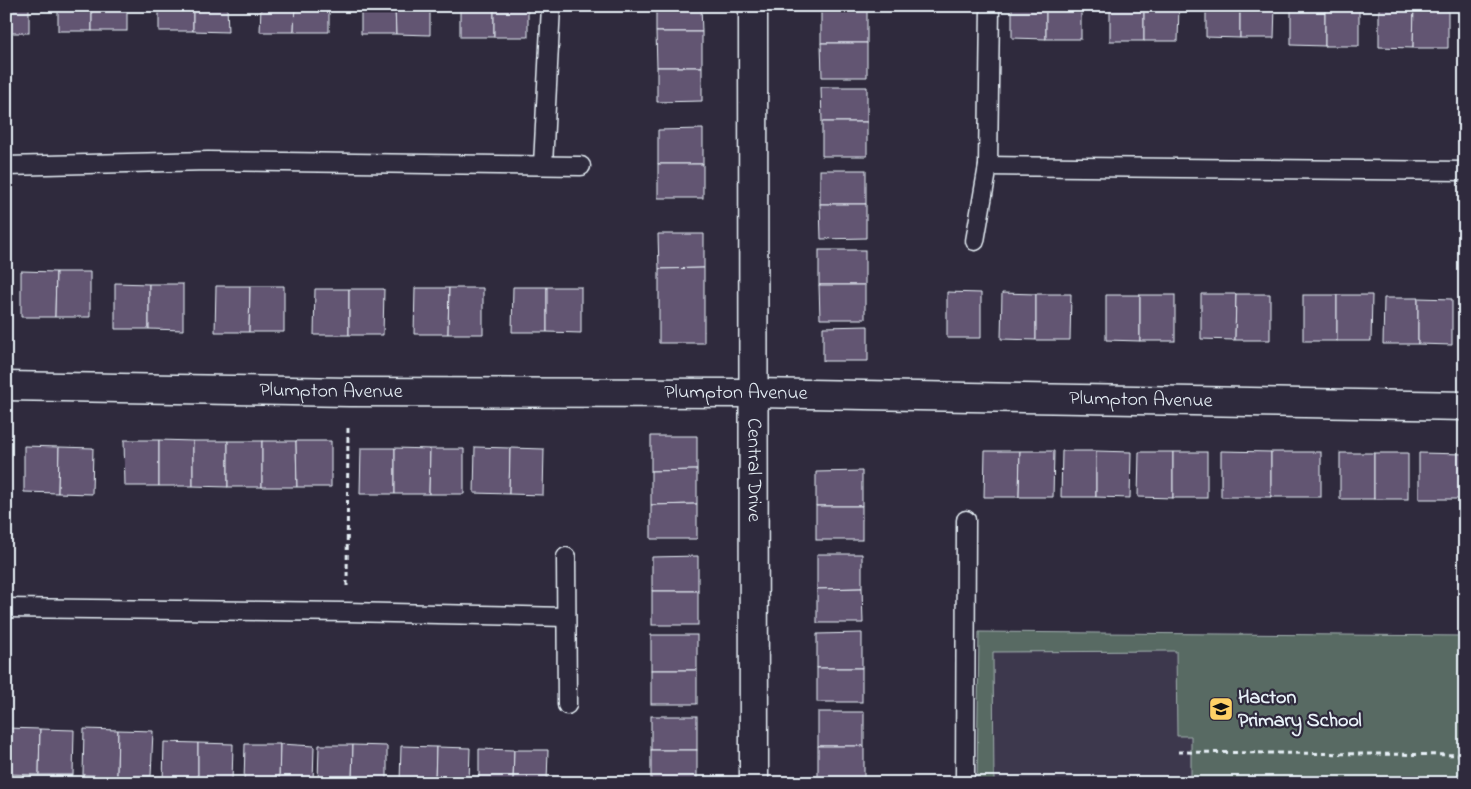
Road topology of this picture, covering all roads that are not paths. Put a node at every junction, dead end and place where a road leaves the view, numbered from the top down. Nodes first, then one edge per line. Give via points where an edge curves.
1 (551, 6) edge
2 (753, 6) edge
3 (990, 6) edge
4 (543, 165) junction
5 (6, 166) edge
6 (581, 166) dead end
7 (988, 166) junction
8 (1465, 171) edge
9 (974, 241) dead end
10 (6, 386) edge
11 (754, 393) junction
12 (1465, 406) edge
13 (966, 520) dead end
14 (566, 557) dead end
15 (6, 608) edge
16 (566, 617) junction
17 (567, 705) dead end
18 (754, 783) edge
19 (965, 783) edge

1 - 4 lane
2 - 11 street, Central Drive
3 - 7 lane
4 - 5 lane via 208,160
4 - 6 lane
7 - 8 lane
7 - 9 lane
10 - 11 street, Plumpton Avenue via 348,392
11 - 12 street, Plumpton Avenue
11 - 18 street, Central Drive
13 - 19 lane
14 - 16 lane
15 - 16 lane
16 - 17 lane

